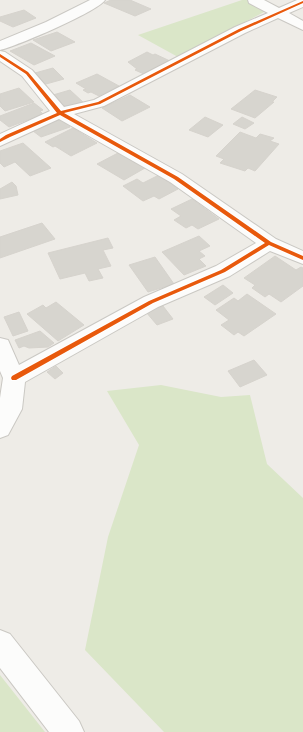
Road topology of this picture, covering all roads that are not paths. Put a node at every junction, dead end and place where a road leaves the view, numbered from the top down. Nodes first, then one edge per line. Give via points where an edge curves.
1 (99, 0) edge
2 (254, 0) edge
3 (303, 2) edge
4 (277, 13) junction
5 (303, 26) edge
6 (0, 46) edge
7 (0, 55) edge
8 (60, 113) junction
9 (0, 141) edge
10 (269, 243) junction
11 (303, 258) edge
12 (0, 346) edge
13 (14, 378) junction
14 (0, 428) edge
15 (0, 644) edge
16 (68, 732) edge

1 - 6 street via 74,16
2 - 4 street
3 - 4 street
4 - 5 street
4 - 8 street via 99,103
7 - 8 street via 27,73
8 - 9 street
8 - 10 street via 176,178
10 - 11 street
10 - 13 street via 223,271 151,302
12 - 13 street
13 - 14 street via 10,410
15 - 16 street

